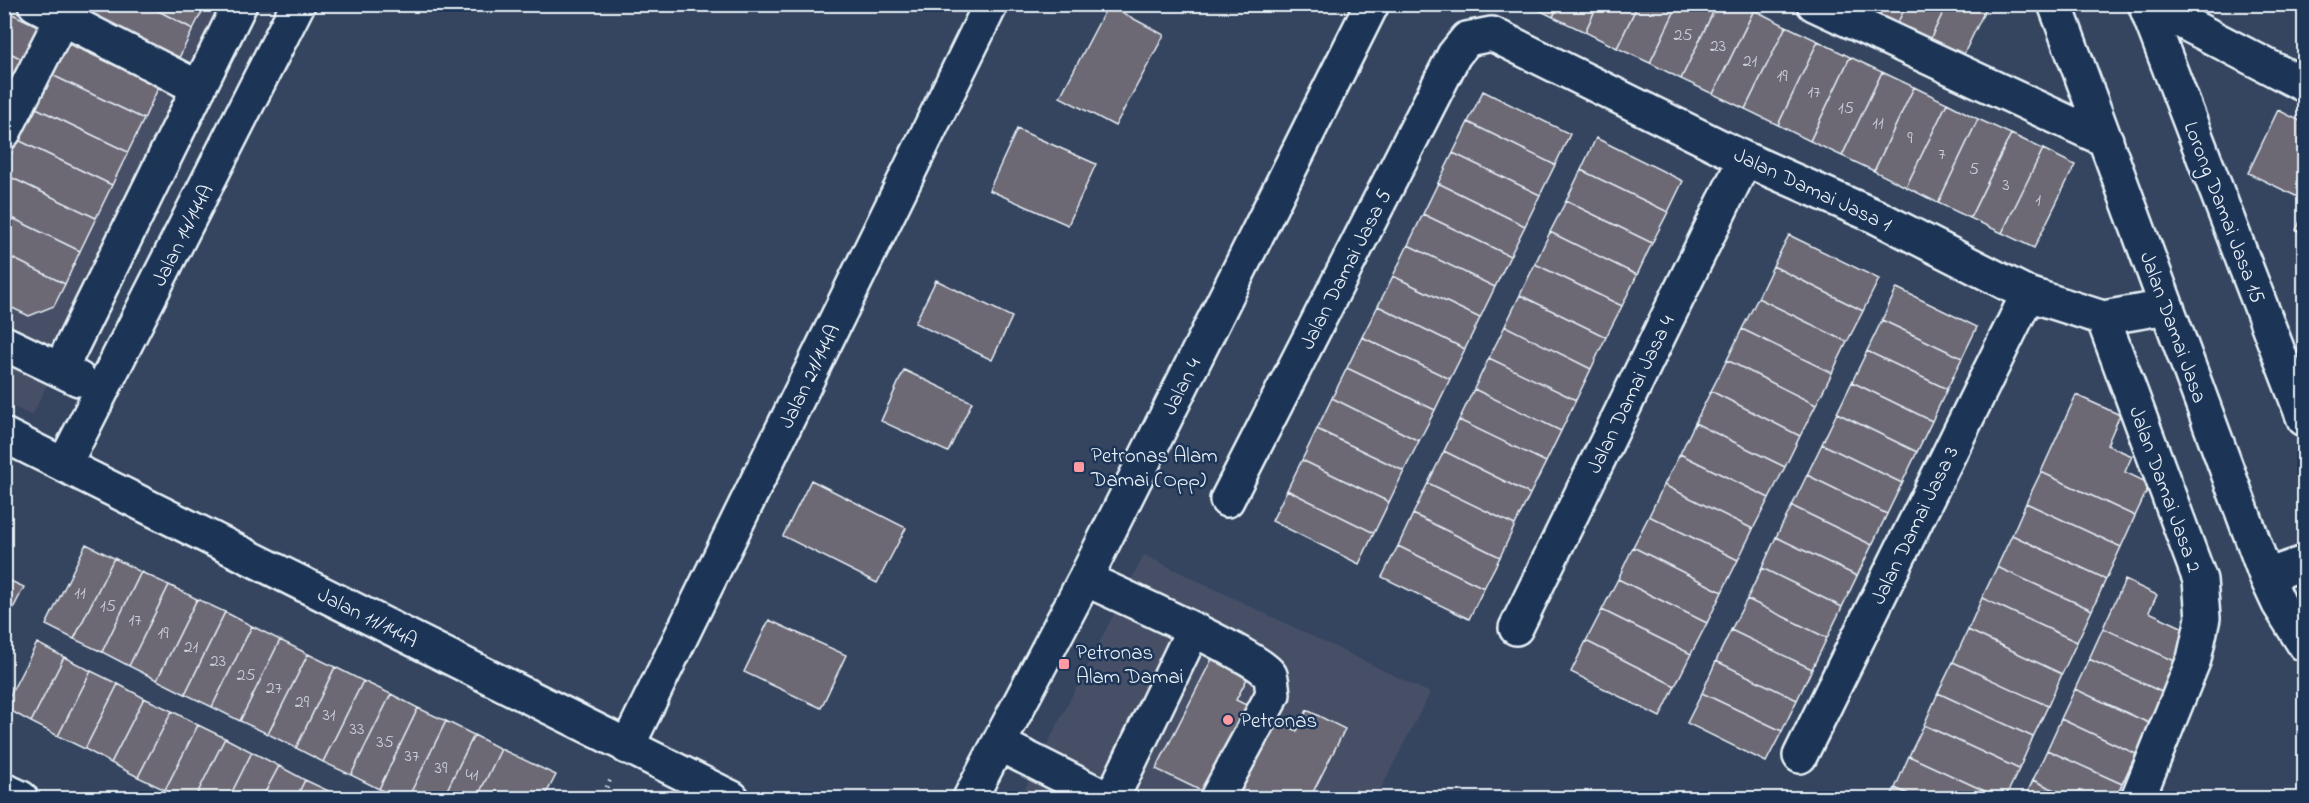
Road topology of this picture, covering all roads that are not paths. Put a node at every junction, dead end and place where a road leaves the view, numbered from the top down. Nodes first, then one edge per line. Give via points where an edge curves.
1 (240, 4) edge
2 (298, 4) edge
3 (991, 4) edge
4 (1372, 4) edge
5 (1814, 4) edge
6 (2055, 4) edge
7 (2146, 4) edge
8 (56, 9) edge
9 (1467, 39) joint
10 (2304, 85) edge
11 (199, 88) junction
12 (4, 132) edge
13 (2106, 140) junction
14 (1745, 159) junction
15 (2028, 294) junction
16 (2167, 307) junction
17 (2103, 318) junction
18 (4, 343) edge
19 (60, 370) junction
20 (102, 391) junction
21 (2304, 420) edge
22 (4, 435) edge
23 (64, 465) junction
24 (1227, 501) dead end
25 (2304, 563) edge
26 (2266, 576) junction
27 (1085, 579) junction
28 (1516, 628) dead end
29 (1193, 630) junction
30 (2304, 644) edge
31 (999, 744) junction
32 (627, 747) junction
33 (1800, 756) dead end
34 (4, 790) edge
35 (21, 798) edge
36 (732, 798) edge
37 (970, 798) edge
38 (1106, 798) edge
39 (1112, 798) edge
40 (1217, 798) edge
41 (2138, 798) edge

1 - 11 street
2 - 20 street, Jalan 14/144A
3 - 32 street, Jalan 21/144A
4 - 27 street, Jalan 4
5 - 13 street
6 - 13 street, Jalan Damai Jasa
7 - 10 street
7 - 21 street, Lorong Damai Jasa 15
8 - 11 street
8 - 12 street
9 - 14 street, Jalan Damai Jasa 1 via 1492,34
9 - 24 street, Jalan Damai Jasa 5 via 1454,55
11 - 19 street
13 - 16 street, Jalan Damai Jasa
14 - 15 street, Jalan Damai Jasa 1 via 1877,217
14 - 28 street, Jalan Damai Jasa 4
15 - 17 street, Jalan Damai Jasa 1
15 - 33 street, Jalan Damai Jasa 3
16 - 17 street, Jalan Damai Jasa 1
16 - 26 street, Jalan Damai Jasa
17 - 41 street, Jalan Damai Jasa 2 via 2200,580 2203,618 2194,659
18 - 19 street
19 - 20 street
20 - 23 street, Jalan 14/144A
22 - 23 street, Jalan 11/144A
23 - 32 street, Jalan 11/144A
25 - 26 street
26 - 30 street, Jalan Damai Jasa
27 - 29 street
27 - 31 street, Jalan 4
29 - 39 street
29 - 40 street via 1258,663 1270,674 1273,693
31 - 37 street, Jalan 4
31 - 38 street
32 - 36 street, Jalan 11/144A
34 - 35 street

